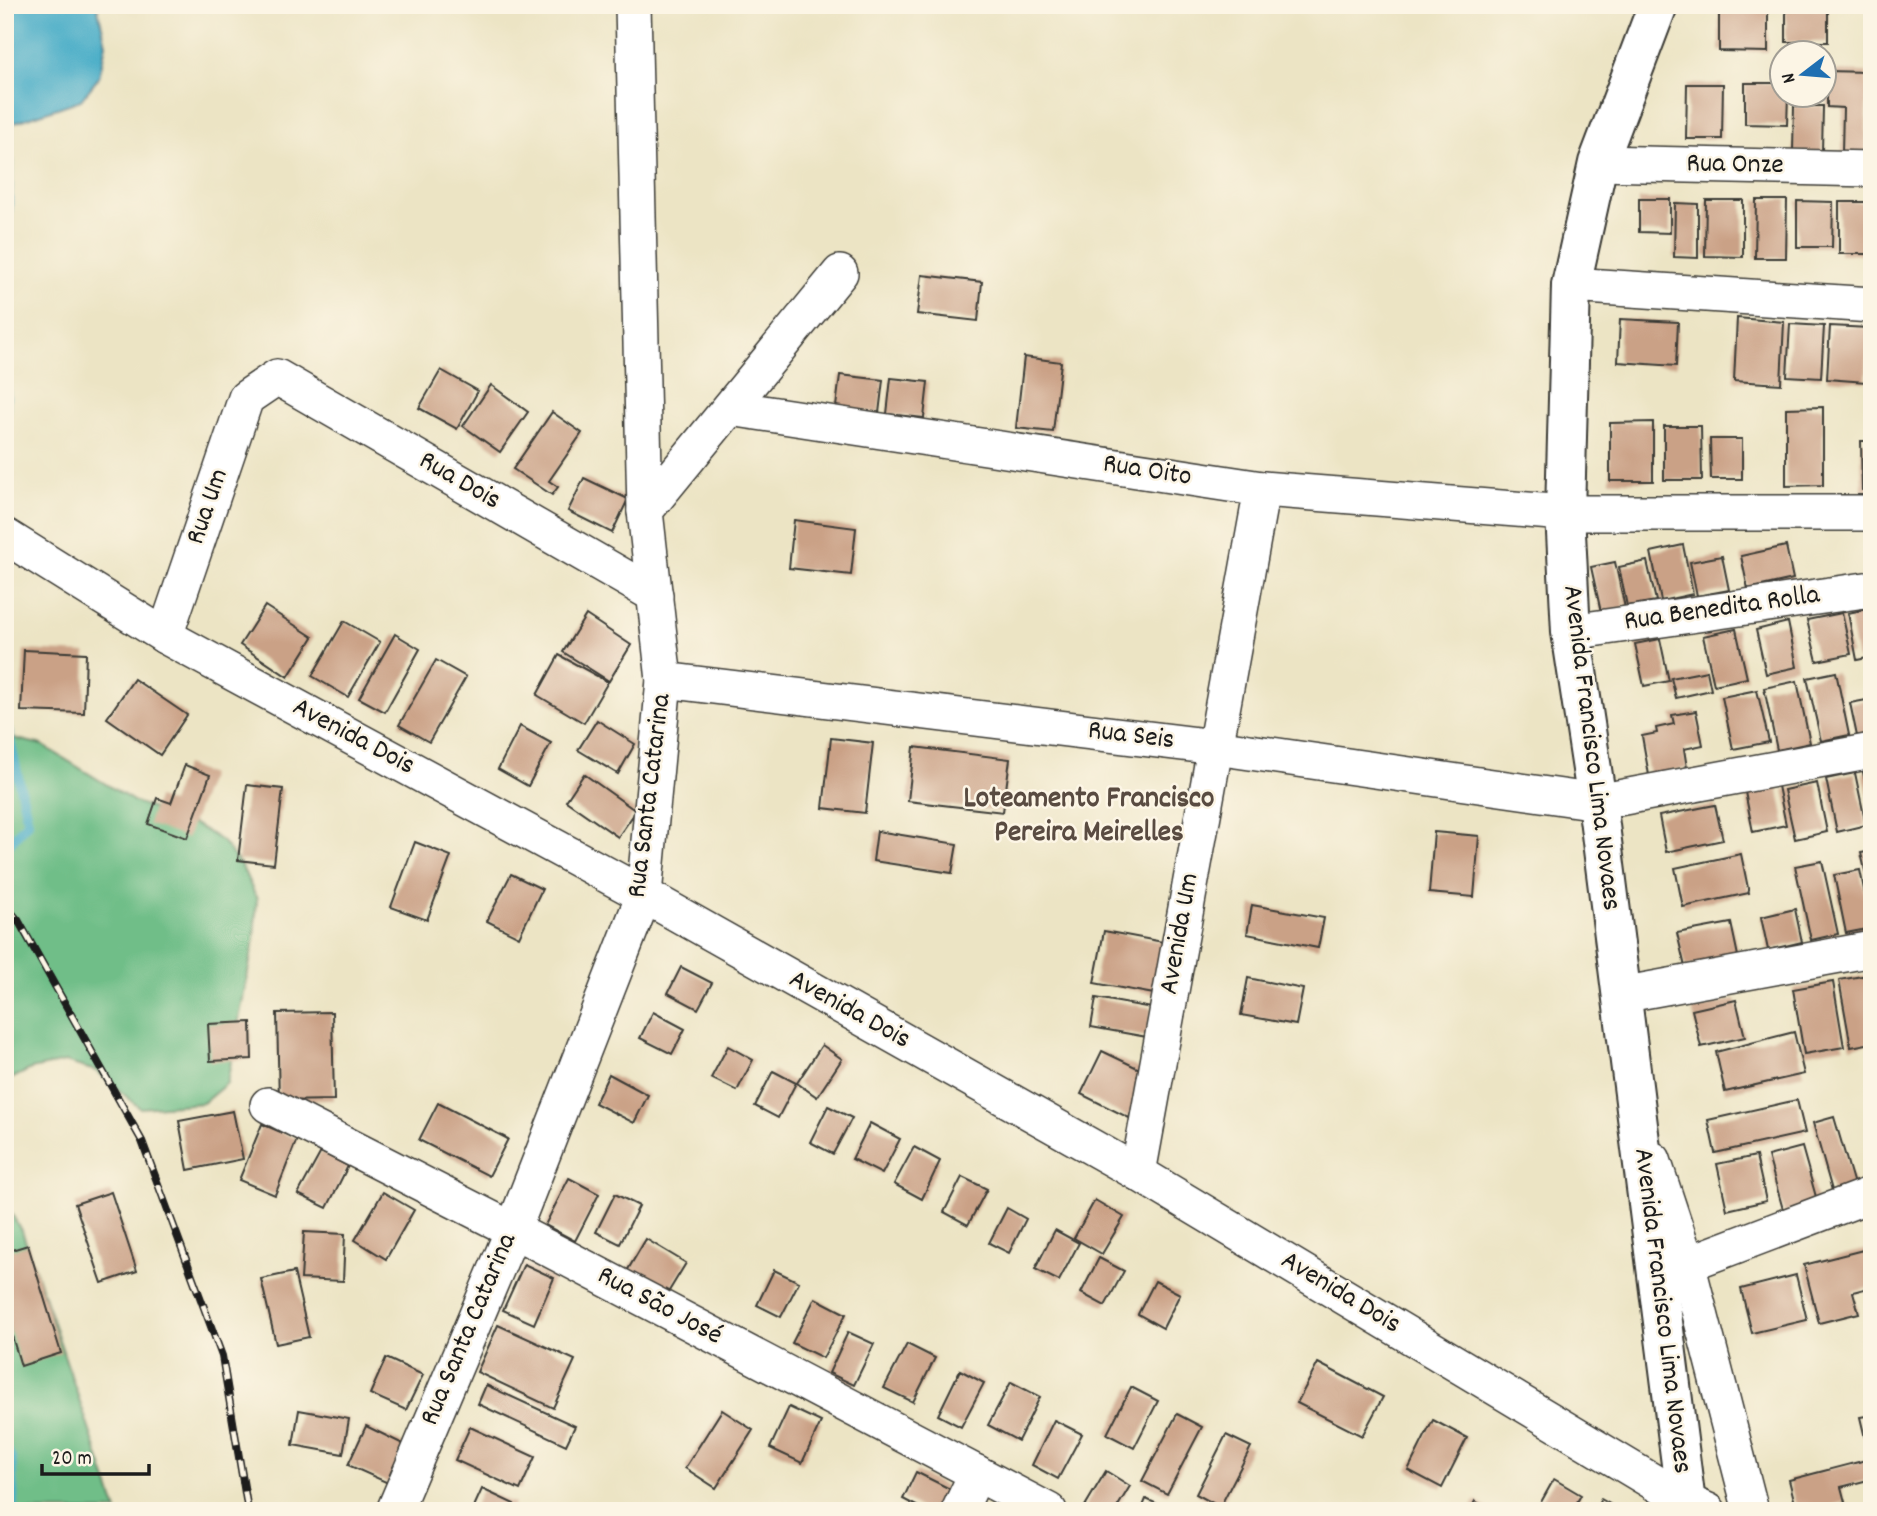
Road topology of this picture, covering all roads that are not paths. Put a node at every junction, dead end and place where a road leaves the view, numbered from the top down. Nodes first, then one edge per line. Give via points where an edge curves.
1 (632, 5) edge
2 (1658, 5) edge
3 (1598, 163) junction
4 (1872, 169) edge
5 (840, 273) dead end
6 (1571, 285) junction
7 (1872, 305) edge
8 (262, 386) joint
9 (730, 408) junction
10 (1262, 489) junction
11 (645, 511) junction
12 (1565, 513) junction
13 (1872, 513) edge
14 (8, 536) edge
15 (1872, 589) edge
16 (655, 595) junction
17 (1571, 632) junction
18 (165, 636) junction
19 (664, 680) junction
20 (1214, 747) junction
21 (1872, 751) edge
22 (1597, 802) junction
23 (644, 895) junction
24 (1872, 949) edge
25 (1621, 995) junction
26 (268, 1105) dead end
27 (1138, 1173) junction
28 (1868, 1202) edge
29 (513, 1230) junction
30 (1672, 1270) junction
31 (977, 1473) junction
32 (1693, 1507) edge
33 (394, 1511) edge
34 (959, 1511) edge
35 (1049, 1511) edge
36 (1751, 1511) edge

1 - 11 street, Rua Santa Catarina
2 - 3 street, Avenida Francisco Lima Novaes
3 - 4 street, Rua Onze
3 - 6 street, Avenida Francisco Lima Novaes
5 - 9 street
6 - 7 street
6 - 12 street, Avenida Francisco Lima Novaes
8 - 16 street, Rua Dois via 277,377
8 - 18 street, Rua Um via 246,398
9 - 10 street, Rua Oito
9 - 11 street
10 - 12 street, Rua Oito
10 - 20 street, Avenida Um
11 - 16 street, Rua Santa Catarina
12 - 13 street, Rua Oito
12 - 17 street, Avenida Francisco Lima Novaes
14 - 18 street, Avenida Dois
15 - 17 street, Rua Benedita Rolla
16 - 19 street, Rua Santa Catarina
17 - 22 street, Avenida Francisco Lima Novaes
18 - 23 street, Avenida Dois
19 - 20 street, Rua Seis
19 - 23 street, Rua Santa Catarina
20 - 22 street, Rua Seis
20 - 27 street, Avenida Um
21 - 22 street, Rua Seis
22 - 25 street, Avenida Francisco Lima Novaes
23 - 27 street, Avenida Dois
23 - 29 street, Rua Santa Catarina
24 - 25 street
25 - 30 street, Avenida Francisco Lima Novaes via 1635,1108
26 - 29 street, Rua São José
27 - 32 street, Avenida Dois
28 - 30 street
29 - 31 street, Rua São José
29 - 33 street, Rua Santa Catarina
30 - 32 street, Avenida Francisco Lima Novaes
30 - 36 street
31 - 34 street
31 - 35 street, Rua São José

